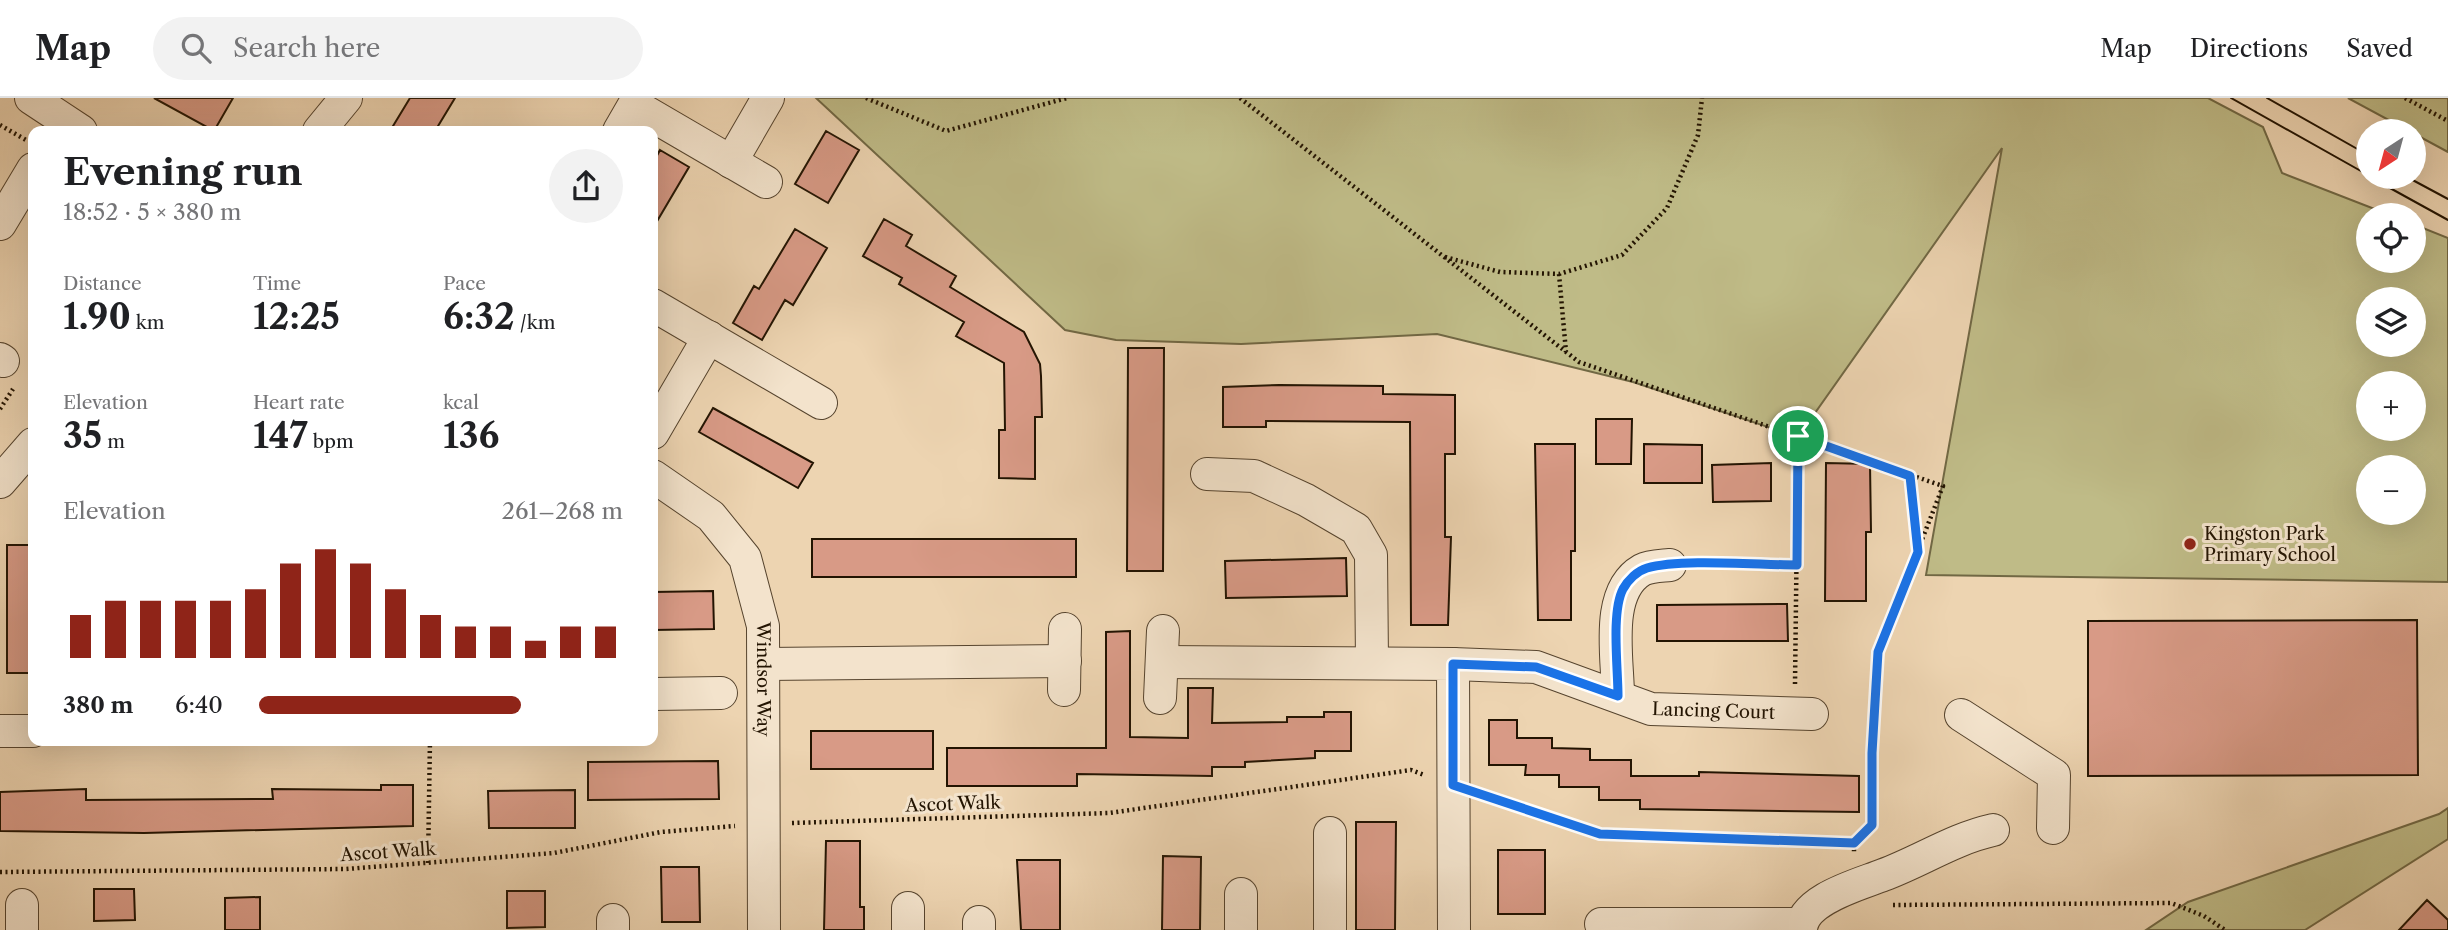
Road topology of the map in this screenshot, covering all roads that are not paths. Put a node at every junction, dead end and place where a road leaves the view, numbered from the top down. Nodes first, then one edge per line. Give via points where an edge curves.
1 (31, 98) edge
2 (346, 98) edge
3 (768, 98) edge
4 (65, 126) edge
5 (323, 126) edge
6 (622, 126) edge
7 (731, 162) junction
8 (28, 177) edge
9 (766, 182) dead end
10 (0, 224) edge
11 (658, 308) edge
12 (709, 338) junction
13 (821, 403) dead end
14 (658, 425) edge
15 (28, 450) edge
16 (1207, 474) dead end
17 (658, 479) edge
18 (0, 482) edge
19 (1670, 565) road end
20 (1065, 629) dead end
21 (1163, 631) dead end
22 (1161, 662) junction
23 (1372, 663) junction
24 (765, 664) junction
25 (1453, 664) junction
26 (721, 693) dead end
27 (658, 694) edge
28 (1618, 696) junction
29 (1160, 698) dead end
30 (1803, 714) road end
31 (1961, 715) dead end
32 (0, 731) edge
33 (28, 731) edge
34 (2053, 828) dead end
35 (1993, 830) dead end
36 (1330, 833) dead end
37 (1241, 894) dead end
38 (1601, 923) dead end
39 (1801, 927) edge
40 (764, 930) edge
41 (1241, 930) edge
42 (1330, 930) edge
43 (1454, 930) edge

1 - 4 street
2 - 5 street
3 - 7 street
6 - 7 street via 634,105
7 - 9 street
8 - 10 street
11 - 12 street
12 - 13 street
12 - 14 street
15 - 18 street
16 - 23 street via 1254,476 1356,529 1371,555
17 - 24 street, Windsor Way via 711,516 745,558 763,626
19 - 28 street via 1645,568 1622,590
20 - 24 street via 1064,675
21 - 22 street
22 - 23 street, Lancing Court
22 - 29 street
23 - 25 street, Lancing Court
24 - 40 street, Windsor Way
25 - 28 street, Lancing Court via 1536,667
25 - 43 street
26 - 27 street
28 - 30 street, Lancing Court via 1674,712
31 - 34 street via 2054,775
32 - 33 street
35 - 39 street via 1853,884 1814,908
36 - 42 street
37 - 41 street
38 - 39 street

